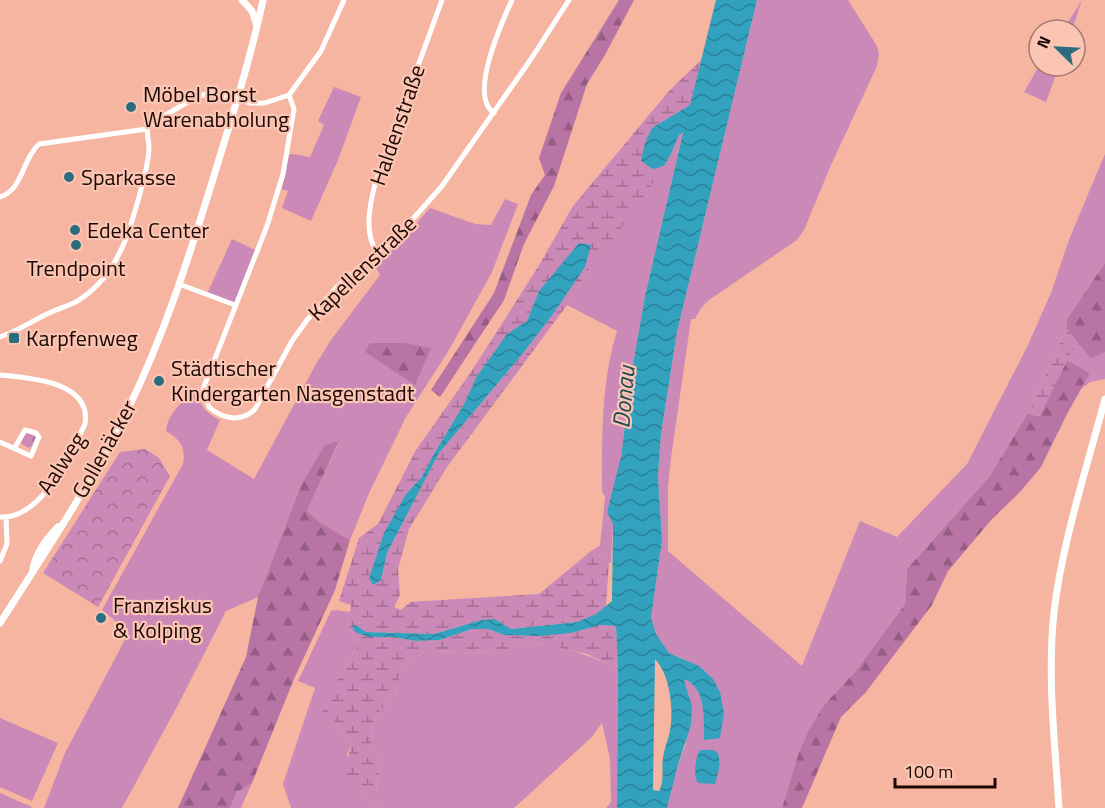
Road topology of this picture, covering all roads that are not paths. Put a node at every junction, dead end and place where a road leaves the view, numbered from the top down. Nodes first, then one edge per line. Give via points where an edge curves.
1 (242, 0) edge
2 (263, 0) edge
3 (344, 0) edge
4 (442, 0) edge
5 (512, 0) edge
6 (569, 0) edge
7 (257, 26) junction
8 (289, 95) junction
9 (237, 99) junction
10 (494, 113) junction
11 (147, 129) junction
12 (0, 197) edge
13 (378, 253) junction
14 (179, 284) junction
15 (235, 305) junction
16 (0, 336) edge
17 (0, 375) edge
18 (1105, 399) edge
19 (0, 442) edge
20 (15, 447) junction
21 (3, 517) edge
22 (0, 561) edge
23 (0, 623) edge
24 (1059, 808) edge

1 - 7 street via 252,11
2 - 7 street, Gollenäcker
3 - 8 street via 321,51
4 - 13 street, Haldenstraße via 375,184 370,229
5 - 10 street via 486,72 483,92 489,110
6 - 10 street, Kapellenstraße
7 - 9 street, Gollenäcker
8 - 9 street via 265,103
8 - 15 street, Kapellenstraße via 294,109 283,174
9 - 11 street via 216,94 196,97 152,122
9 - 14 street, Gollenäcker
10 - 13 street, Kapellenstraße via 442,186
11 - 12 street via 39,144 13,190
11 - 16 street via 145,175 116,262 78,300
13 - 15 street, Kapellenstraße via 320,305 292,341 255,409 249,415 235,418 213,411 203,389
14 - 15 street
14 - 23 street, Gollenäcker via 155,348 97,467
17 - 21 street, Aalweg via 54,383 79,399 86,418 68,458 47,490 30,507
18 - 24 street via 1054,613 1051,686
19 - 20 street
20 - 20 street via 31,456 39,437 25,430
21 - 22 street via 7,544

